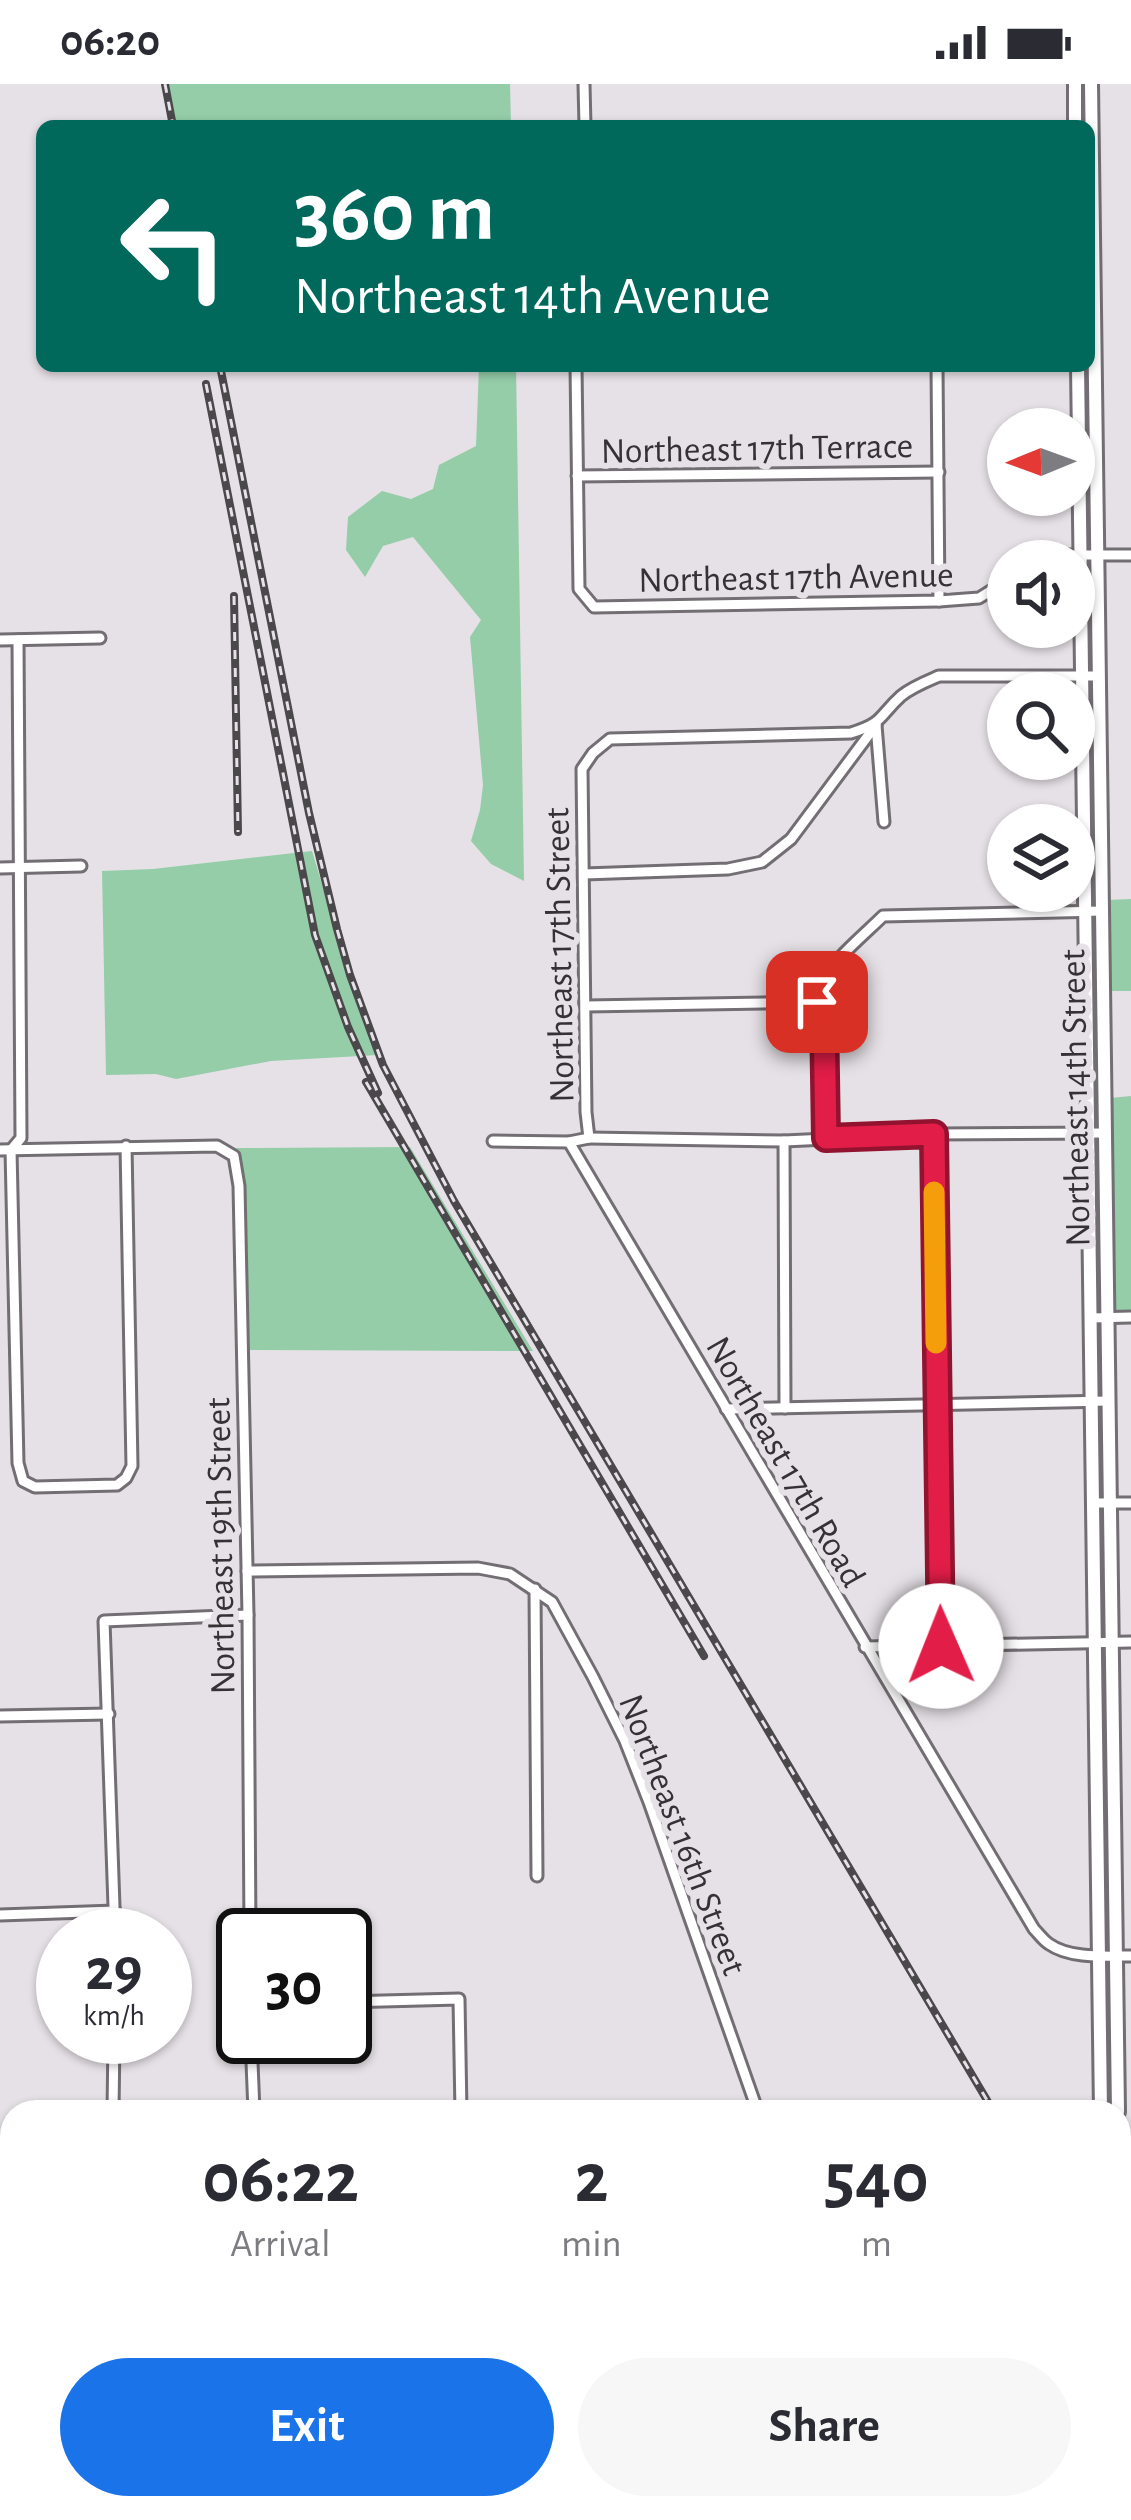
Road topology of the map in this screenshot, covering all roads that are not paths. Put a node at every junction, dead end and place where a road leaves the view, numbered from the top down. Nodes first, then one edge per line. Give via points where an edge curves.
1 (584, 84) edge
2 (1075, 84) edge
3 (1091, 84) edge
4 (585, 120) edge
5 (1075, 120) edge
6 (1091, 120) edge
7 (576, 372) edge
8 (938, 372) edge
9 (1078, 372) edge
10 (1095, 372) edge
11 (939, 472) junction
12 (577, 476) junction
13 (1081, 540) edge
14 (1097, 555) junction
15 (1131, 555) edge
16 (987, 594) edge
17 (939, 601) junction
18 (100, 638) dead end
19 (0, 640) edge
20 (18, 640) junction
21 (987, 676) edge
22 (1095, 676) edge
23 (1099, 676) junction
24 (876, 725) junction
25 (884, 822) dead end
26 (81, 866) dead end
27 (22, 867) junction
28 (0, 868) edge
29 (584, 874) junction
30 (1095, 911) edge
31 (1102, 911) junction
32 (1085, 912) joint
33 (817, 1002) junction
34 (587, 1006) junction
35 (1088, 1133) junction
36 (1105, 1133) junction
37 (934, 1134) junction
38 (590, 1138) junction
39 (826, 1138) junction
40 (493, 1141) dead end
41 (784, 1141) junction
42 (568, 1142) junction
43 (126, 1146) junction
44 (6, 1150) edge
45 (1131, 1317) edge
46 (1091, 1318) junction
47 (1107, 1318) junction
48 (1108, 1401) junction
49 (1091, 1402) junction
50 (936, 1406) junction
51 (785, 1408) junction
52 (727, 1409) junction
53 (1109, 1502) junction
54 (1131, 1502) edge
55 (1093, 1503) junction
56 (247, 1570) junction
57 (535, 1589) junction
58 (248, 1615) junction
59 (1095, 1642) junction
60 (1111, 1642) junction
61 (1131, 1642) edge
62 (941, 1646) junction
63 (865, 1647) junction
64 (109, 1714) junction
65 (0, 1716) edge
66 (537, 1876) dead end
67 (115, 1908) edge
68 (250, 1908) edge
69 (36, 1914) edge
70 (0, 1915) edge
71 (1099, 1956) junction
72 (1115, 1956) junction
73 (1131, 1956) edge
74 (372, 2001) edge
75 (113, 2064) edge
76 (252, 2064) edge
77 (113, 2100) edge
78 (254, 2100) edge
79 (461, 2100) edge
80 (754, 2100) edge
81 (1102, 2100) edge
82 (1118, 2100) edge

1 - 4 street
2 - 5 main road
3 - 6 main road, Northeast 14th Street
7 - 12 street
8 - 11 street
9 - 13 main road, Northeast 14th Street
10 - 14 main road, Northeast 14th Street
11 - 12 street, Northeast 17th Terrace
11 - 17 street
12 - 17 street, Northeast 17th Avenue via 578,589 594,607
14 - 15 street
14 - 23 main road, Northeast 14th Street
16 - 17 street, Northeast 17th Avenue
18 - 20 street
19 - 20 street
20 - 27 street
21 - 24 street via 939,676 915,686
22 - 23 street
23 - 31 main road, Northeast 14th Street
24 - 25 street
24 - 29 street via 791,839 762,862
24 - 29 street, Northeast 17th Street via 850,733 610,739 582,769
26 - 27 street
27 - 28 street
27 - 44 street via 21,1138
29 - 34 street, Northeast 17th Street
30 - 31 street
31 - 36 main road, Northeast 14th Street
32 - 33 street via 883,916 846,951
32 - 35 main road, Northeast 14th Street
33 - 34 street
33 - 39 street via 824,1015
34 - 38 street, Northeast 17th Street
35 - 36 street
35 - 37 street
35 - 46 main road, Northeast 14th Street
36 - 47 main road, Northeast 14th Street
37 - 39 street
37 - 50 street
38 - 41 street
38 - 42 street, Northeast 17th Street
39 - 41 street
40 - 42 street, Northeast 17th Street
41 - 51 street
42 - 52 street, Northeast 17th Road
43 - 44 street
43 - 44 street via 133,1466 117,1486 35,1487 23,1480
43 - 56 street, Northeast 19th Street via 217,1146 234,1156
45 - 47 street
46 - 47 street
46 - 49 main road, Northeast 14th Street
47 - 48 main road, Northeast 14th Street
48 - 49 street
48 - 53 main road, Northeast 14th Street
49 - 50 street
49 - 55 main road, Northeast 14th Street
50 - 51 street
50 - 62 street
51 - 52 street
52 - 63 street, Northeast 17th Road
53 - 54 street
53 - 55 street
53 - 60 main road, Northeast 14th Street
55 - 59 main road, Northeast 14th Street
56 - 57 street via 478,1568
56 - 58 street, Northeast 19th Street
57 - 66 street
57 - 80 street, Northeast 16th Street via 565,1622 625,1742
58 - 64 street via 104,1621
58 - 68 street, Northeast 19th Street
59 - 60 street
59 - 62 street
59 - 71 main road, Northeast 14th Street
60 - 61 street
60 - 72 main road, Northeast 14th Street
62 - 63 street
63 - 71 street, Northeast 17th Road via 1034,1929 1050,1945
64 - 65 street
64 - 67 street
69 - 70 street
71 - 72 street, Northeast 17th Road
71 - 81 main road, Northeast 14th Street
72 - 73 street, Northeast 17th Road
72 - 82 main road, Northeast 14th Street
74 - 79 street via 459,1999
75 - 77 street
76 - 78 street

